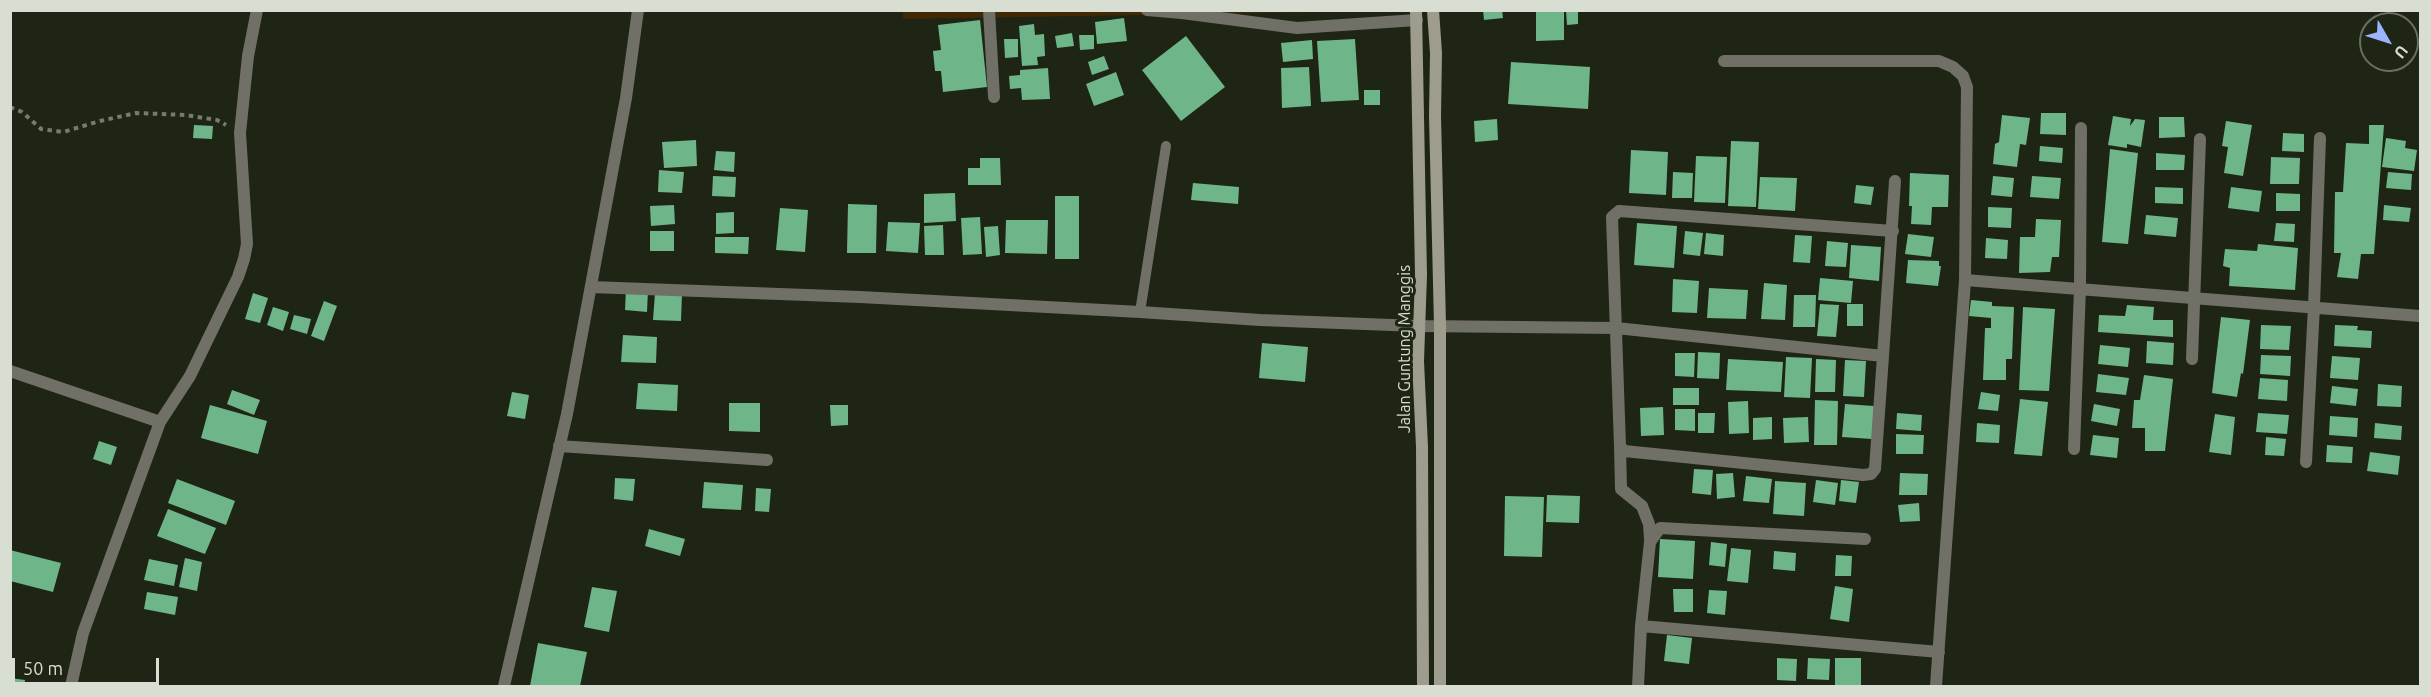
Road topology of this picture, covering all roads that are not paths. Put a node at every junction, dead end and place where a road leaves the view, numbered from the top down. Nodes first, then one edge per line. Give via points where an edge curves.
1 (256, 10) edge
2 (638, 10) edge
3 (989, 10) edge
4 (1147, 10) edge
5 (1433, 10) edge
6 (1417, 15) edge
7 (1724, 61) dead end
8 (994, 97) dead end
9 (2081, 128) dead end
10 (2320, 138) dead end
11 (2200, 139) dead end
12 (1166, 146) dead end
13 (1895, 181) dead end
14 (1893, 231) junction
15 (1965, 280) junction
16 (591, 287) junction
17 (2080, 288) junction
18 (2194, 297) junction
19 (2314, 306) junction
20 (1140, 312) junction
21 (2421, 316) edge
22 (1440, 325) junction
23 (1418, 326) junction
24 (1616, 328) junction
25 (1883, 356) junction
26 (2192, 359) dead end
27 (10, 371) edge
28 (160, 422) junction
29 (559, 446) junction
30 (1620, 446) junction
31 (2074, 449) dead end
32 (767, 460) dead end
33 (2306, 462) dead end
34 (1865, 539) dead end
35 (1650, 542) junction
36 (1641, 626) junction
37 (1939, 652) junction
38 (72, 687) edge
39 (504, 687) edge
40 (1423, 687) edge
41 (1440, 687) edge
42 (1638, 687) edge
43 (1936, 687) edge

1 - 28 street via 240,133 247,244 244,259 190,376
2 - 16 street
3 - 8 street
4 - 6 street via 1297,28
5 - 22 street, Jalan Guntung Manggis
6 - 23 street, Jalan Guntung Manggis via 1421,275
7 - 15 street via 1939,61 1963,76 1967,87
9 - 17 street
10 - 19 street
11 - 18 street
12 - 20 lane
13 - 14 street
14 - 24 street via 1617,212 1612,217
14 - 25 street
15 - 17 street
15 - 37 street
16 - 20 street
16 - 29 street
17 - 18 street
17 - 31 street
18 - 19 street
18 - 26 street
19 - 21 street
19 - 33 street
20 - 23 street
22 - 23 street
22 - 24 street
22 - 41 street, Jalan Guntung Manggis
23 - 40 street, Jalan Guntung Manggis
24 - 25 street
24 - 30 street
25 - 30 street via 1875,469 1871,474 1626,452
27 - 28 street
28 - 38 street via 83,633
29 - 32 street
29 - 39 street
30 - 35 street via 1621,489 1642,506
34 - 35 street via 1660,528
35 - 36 street
36 - 37 street
36 - 42 street
37 - 43 street

